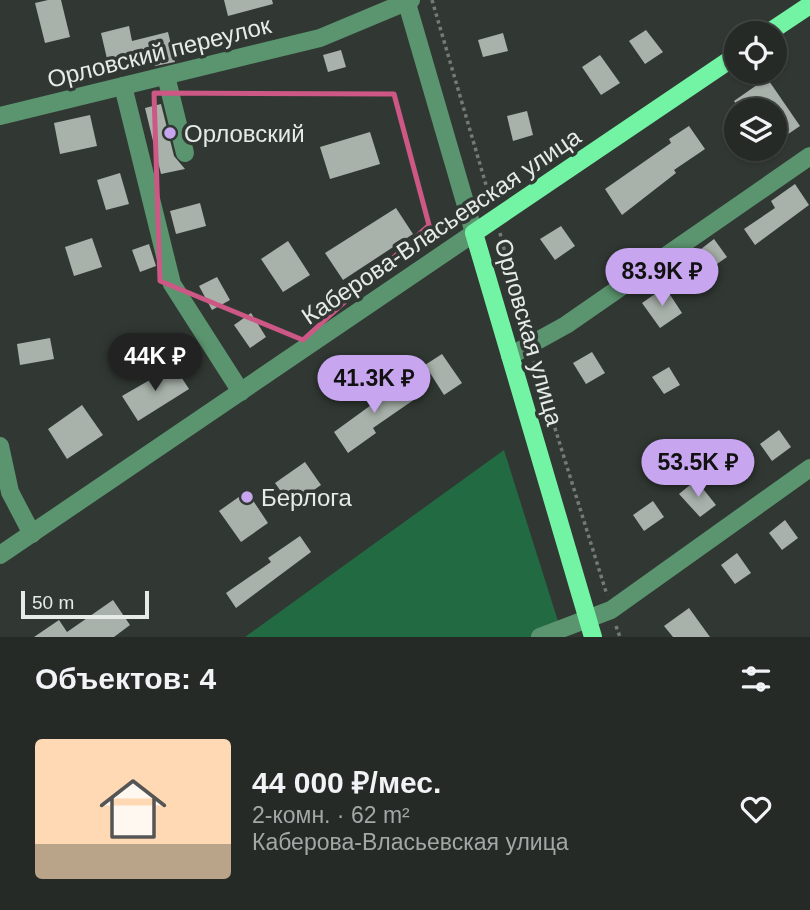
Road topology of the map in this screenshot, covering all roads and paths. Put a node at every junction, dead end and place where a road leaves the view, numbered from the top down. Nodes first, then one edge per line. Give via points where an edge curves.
1 (432, 0) edge
2 (408, 1) edge
3 (810, 5) edge
4 (786, 21) edge
5 (724, 64) edge
6 (166, 76) junction
7 (123, 86) junction
8 (0, 116) edge
9 (185, 153) dead end
10 (810, 156) edge
11 (496, 219) junction
12 (474, 233) junction
13 (529, 346) junction
14 (510, 356) junction
15 (241, 392) junction
16 (0, 446) edge
17 (810, 468) edge
18 (32, 534) junction
19 (0, 555) edge
20 (611, 610) junction
21 (590, 628) edge
22 (540, 637) edge
23 (620, 637) edge

1 - 11 path
2 - 6 street, Орловский переулок via 320,38
2 - 12 street, Орловская улица
3 - 4 main road
5 - 11 main road, Каберова-Власьевская улица
6 - 7 street, Орловский переулок
6 - 9 street
7 - 8 street, Орловский переулок
7 - 15 street via 172,284
10 - 13 street
11 - 12 main road, Каберова-Власьевская улица
11 - 13 path
12 - 14 main road, Орловская улица
12 - 15 street, Каберова-Власьевская улица
13 - 14 street
13 - 20 path
14 - 21 main road, Орловская улица
15 - 18 street, Каберова-Власьевская улица
16 - 18 street via 10,492
17 - 20 street
18 - 19 street, Каберова-Власьевская улица
20 - 21 street
20 - 23 path
21 - 22 street

